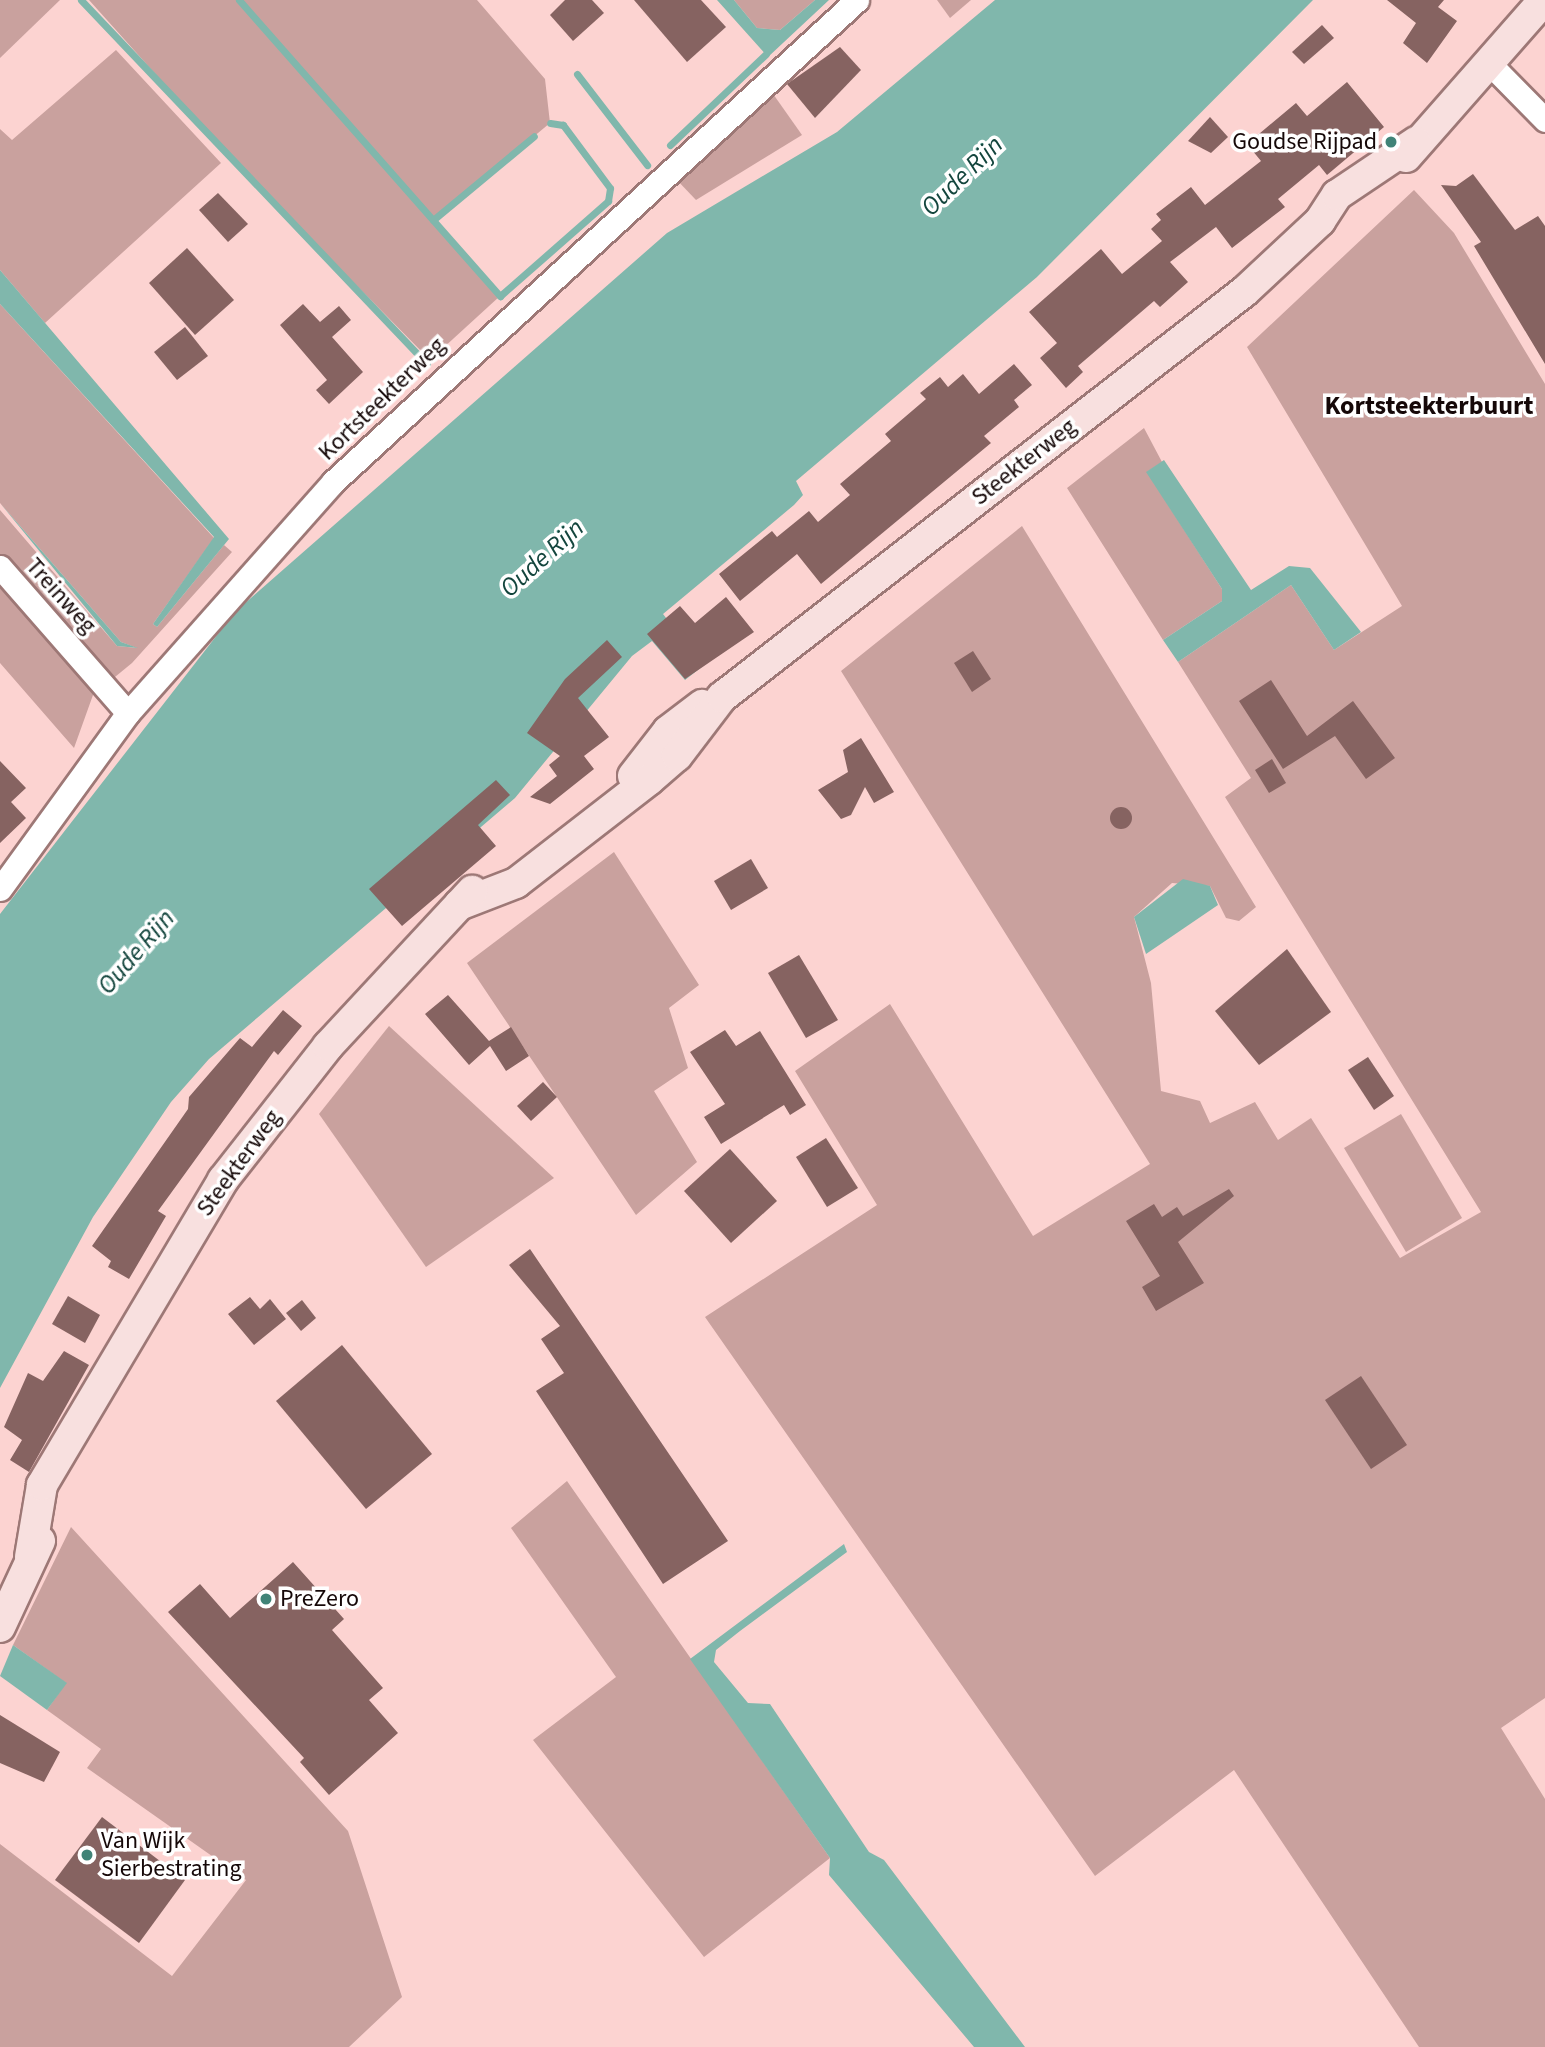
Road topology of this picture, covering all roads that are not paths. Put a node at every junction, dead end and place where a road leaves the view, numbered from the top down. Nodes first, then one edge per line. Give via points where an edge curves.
1 (858, 0) edge
2 (1520, 0) edge
3 (1544, 0) edge
4 (1489, 63) junction
5 (1545, 120) edge
6 (0, 567) edge
7 (128, 713) junction
8 (0, 889) edge
9 (6, 1594) edge
10 (0, 1627) edge

1 - 7 street, Kortsteekterweg via 389,427 228,595
2 - 4 main road, Steekterweg
3 - 4 main road, Steekterweg
4 - 5 street
4 - 9 main road, Steekterweg via 1416,142 1337,195 1320,221 1245,290 722,697 668,731 622,795 516,883 459,905 328,1046 223,1180 65,1454 42,1485 30,1556
6 - 7 street, Treinweg
7 - 8 street, Kortsteekterweg
9 - 10 main road, Steekterweg

